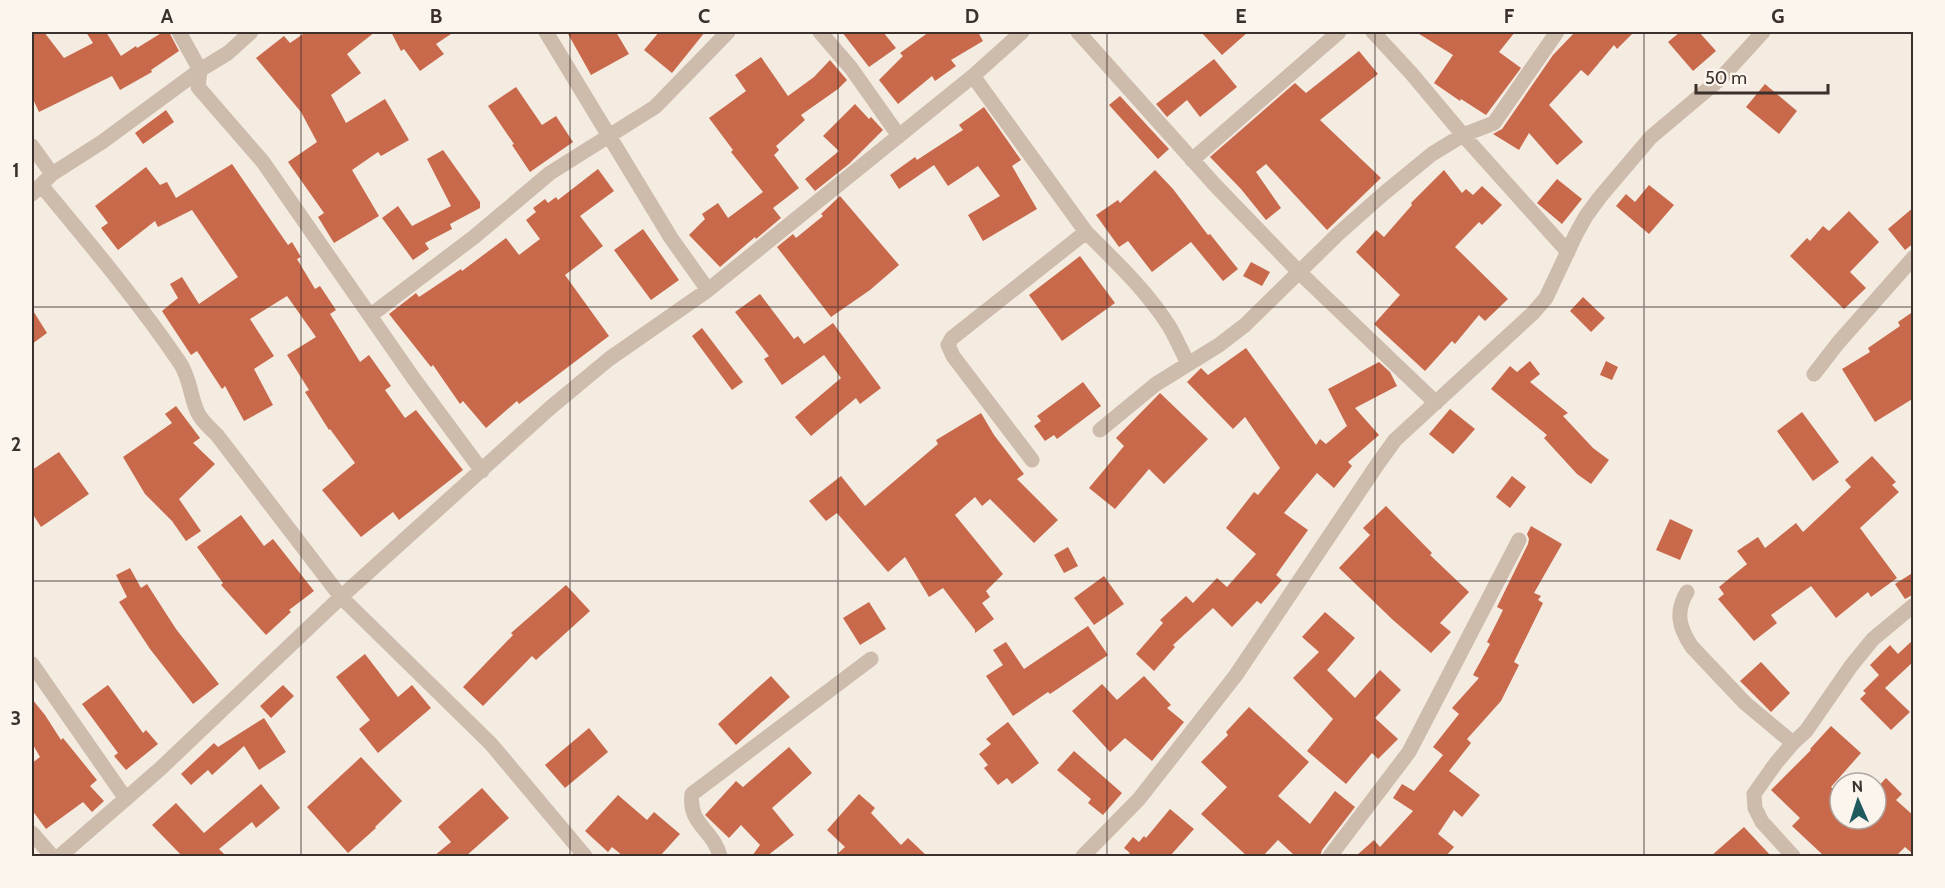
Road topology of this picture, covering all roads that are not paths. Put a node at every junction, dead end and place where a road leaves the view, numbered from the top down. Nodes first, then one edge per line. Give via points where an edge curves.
1 (179, 32) edge
2 (251, 32) edge
3 (546, 32) edge
4 (728, 32) edge
5 (820, 32) edge
6 (1022, 32) edge
7 (1078, 32) edge
8 (1339, 32) edge
9 (1373, 32) edge
10 (1557, 32) edge
11 (1763, 32) edge
12 (200, 70) junction
13 (974, 76) junction
14 (1463, 135) junction
15 (610, 136) junction
16 (899, 136) junction
17 (32, 146) edge
18 (1192, 160) junction
19 (42, 184) edge
20 (1086, 232) junction
21 (1568, 252) junction
22 (1914, 256) edge
23 (1299, 272) junction
24 (708, 290) junction
25 (370, 315) junction
26 (1188, 364) junction
27 (1815, 374) dead end
28 (1436, 404) junction
29 (1100, 430) dead end
30 (1032, 459) dead end
31 (483, 471) junction
32 (1519, 540) dead end
33 (1687, 592) dead end
34 (341, 597) junction
35 (1914, 605) edge
36 (871, 659) dead end
37 (32, 664) edge
38 (1793, 743) junction
39 (126, 800) junction
40 (32, 833) edge
41 (52, 856) edge
42 (60, 856) edge
43 (585, 856) edge
44 (720, 856) edge
45 (1083, 856) edge
46 (1330, 856) edge
47 (1793, 856) edge

1 - 12 street
2 - 12 street
3 - 15 street
4 - 15 street via 655,107
5 - 16 street
6 - 13 street
7 - 18 street
8 - 18 street
9 - 14 street
10 - 14 street via 1494,123
11 - 21 street via 1720,79 1651,137 1586,216
12 - 19 street
12 - 25 street via 198,87 263,162
13 - 16 street
13 - 20 street
14 - 21 street
14 - 23 street via 1432,154 1382,195
15 - 24 street via 671,238
15 - 25 street via 550,173 474,237
16 - 24 street
17 - 19 street
18 - 23 street
19 - 34 street via 156,328 189,380 196,410 203,421
20 - 26 street via 1151,302 1169,326
20 - 30 street via 948,345 952,356
21 - 28 street via 1546,298 1533,313
22 - 27 street
23 - 26 street via 1245,325
23 - 28 street
24 - 31 street via 609,359
25 - 31 street
26 - 29 street via 1156,384
28 - 45 street via 1395,441 1236,675 1139,799
31 - 34 street
32 - 46 street via 1409,752
33 - 38 street via 1681,602 1679,623 1684,637 1745,703
34 - 39 street
34 - 43 street via 491,744
35 - 38 street via 1873,639 1806,732
36 - 44 street via 692,794 692,813 714,841
37 - 39 street
38 - 47 street via 1761,782 1755,794 1755,808 1762,822
39 - 42 street
40 - 41 street

